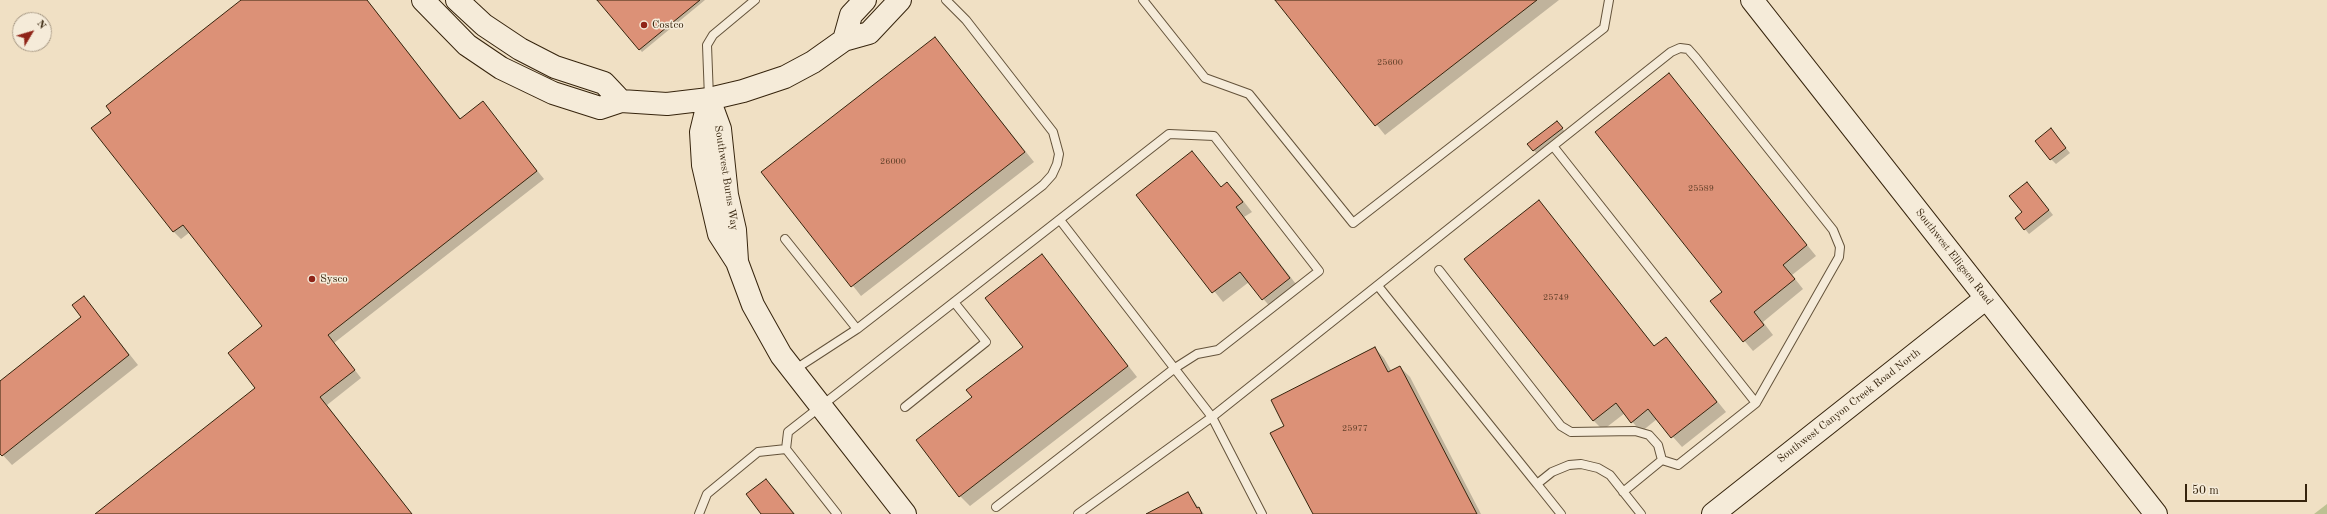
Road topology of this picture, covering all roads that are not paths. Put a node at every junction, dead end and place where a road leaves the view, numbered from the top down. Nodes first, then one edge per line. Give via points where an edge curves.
1 (423, 0) edge
2 (457, 0) edge
3 (755, 0) edge
4 (865, 0) edge
5 (900, 0) edge
6 (946, 0) edge
7 (1143, 0) edge
8 (1609, 0) edge
9 (1752, 0) edge
10 (844, 40) junction
11 (709, 99) junction
12 (622, 101) junction
13 (1553, 146) junction
14 (1060, 220) junction
15 (785, 238) dead end
16 (1439, 270) dead end
17 (1378, 286) junction
18 (1985, 299) junction
19 (954, 302) junction
20 (857, 329) junction
21 (1175, 368) junction
22 (792, 371) junction
23 (1756, 403) junction
24 (820, 406) junction
25 (905, 407) dead end
26 (1212, 417) junction
27 (786, 449) junction
28 (1662, 460) junction
29 (1537, 484) junction
30 (1623, 492) junction
31 (996, 507) dead end
32 (699, 514) edge
33 (837, 514) edge
34 (905, 514) edge
35 (1078, 514) edge
36 (1262, 514) edge
37 (1561, 514) edge
38 (1641, 514) edge
39 (1712, 514) edge
40 (2156, 514) edge

1 - 12 street via 467,45 501,68 528,82 553,94 600,108
2 - 12 street via 484,25 520,49 555,67 604,83
3 - 11 lane via 712,35 708,45
4 - 10 street via 852,15
5 - 10 street via 869,33
6 - 20 lane via 966,20 1053,132 1059,154 1057,164 1043,185
7 - 8 lane via 1205,78 1249,94 1352,223 1604,28
9 - 18 street, Southwest Elligsen Road via 1849,120
10 - 11 street via 813,62 785,77
11 - 12 street via 667,104
11 - 22 street, Southwest Burns Way via 700,132 703,165 719,234 737,262 753,305 770,338
13 - 17 lane
13 - 23 lane
13 - 23 lane via 1671,52 1680,48 1688,49 1828,224 1838,238 1839,257
14 - 19 lane
14 - 21 lane
14 - 21 lane via 1169,134 1214,136 1319,271 1218,350 1197,354
15 - 20 lane
16 - 28 lane via 1561,426 1571,432 1636,431 1649,435 1658,445
17 - 26 lane
17 - 29 lane
18 - 39 street, Southwest Canyon Creek Road North
18 - 40 street, Southwest Elligsen Road
19 - 24 lane
19 - 25 lane via 986,342
20 - 22 lane
21 - 26 lane
21 - 31 lane
22 - 24 street, Southwest Burns Way
23 - 28 lane via 1678,465
24 - 27 lane via 788,432
24 - 34 street, Southwest Burns Way
26 - 35 lane
26 - 36 lane
27 - 32 lane via 758,452 707,494
27 - 33 lane
28 - 30 lane
29 - 30 lane via 1552,472 1569,465 1581,464 1598,468 1610,475
29 - 37 lane
30 - 38 lane

